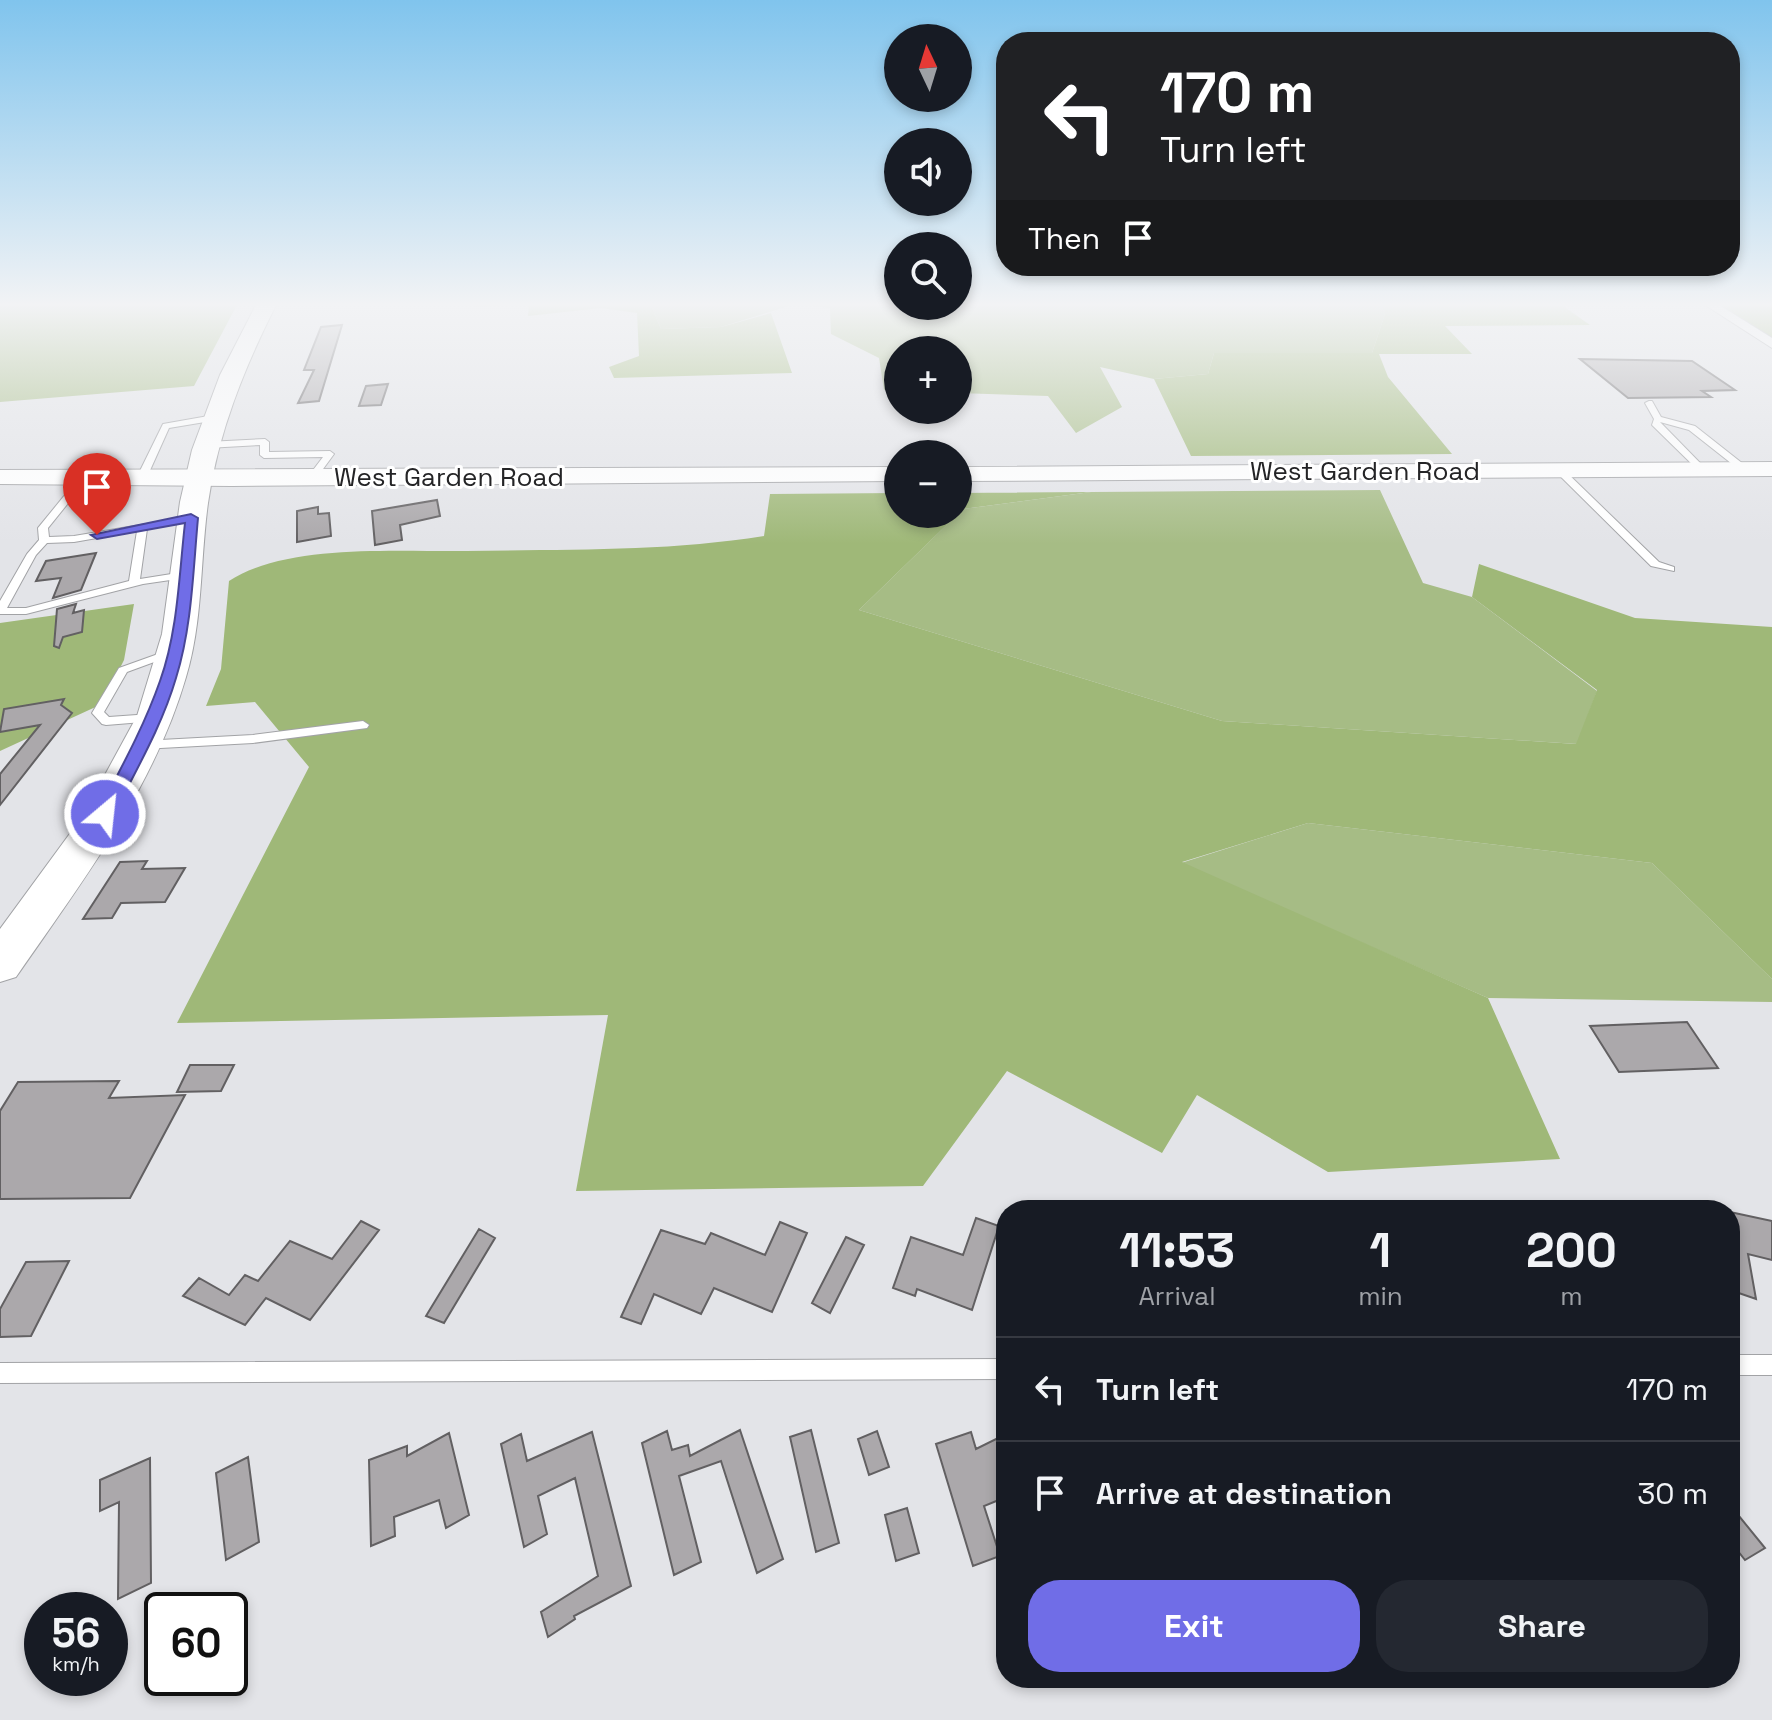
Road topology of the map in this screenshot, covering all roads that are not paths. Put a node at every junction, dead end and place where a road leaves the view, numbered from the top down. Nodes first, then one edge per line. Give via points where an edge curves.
1 (233, 383) edge
2 (1649, 403) dead end
3 (1658, 419) junction
4 (211, 432) junction
5 (1702, 469) junction
6 (1744, 469) junction
7 (1772, 469) edge
8 (1559, 470) junction
9 (884, 474) edge
10 (972, 474) edge
11 (85, 476) junction
12 (0, 477) edge
13 (142, 477) junction
14 (199, 478) junction
15 (312, 478) junction
16 (191, 518) junction
17 (142, 527) junction
18 (44, 540) junction
19 (1670, 569) dead end
20 (184, 575) junction
21 (134, 583) junction
22 (176, 650) junction
23 (363, 725) dead end
24 (147, 732) junction
25 (12, 931) edge
26 (0, 964) edge
27 (1740, 1365) edge
28 (1772, 1365) edge
29 (996, 1369) edge
30 (0, 1373) edge

1 - 4 main road
2 - 3 lane
3 - 5 lane via 1655,423 1663,434
3 - 6 lane via 1692,428
4 - 13 lane via 166,426
4 - 14 main road
4 - 15 lane via 265,442 264,455 330,454
5 - 6 main road, West Garden Road
5 - 8 main road, West Garden Road
6 - 7 main road, West Garden Road
8 - 10 main road, West Garden Road
8 - 19 lane via 1655,564
9 - 15 main road, West Garden Road
11 - 12 main road, West Garden Road
11 - 13 main road, West Garden Road
11 - 18 lane via 43,528
13 - 14 main road, West Garden Road
14 - 15 main road, West Garden Road
14 - 16 main road
16 - 17 lane
16 - 20 main road
17 - 18 lane
17 - 21 lane
18 - 21 lane via 0,611 26,611
20 - 21 lane
20 - 22 main road
22 - 24 main road
22 - 24 lane via 123,670 98,713 106,721
23 - 24 lane via 253,739
24 - 25 main road via 105,814
25 - 26 main road
27 - 28 lane
29 - 30 lane

